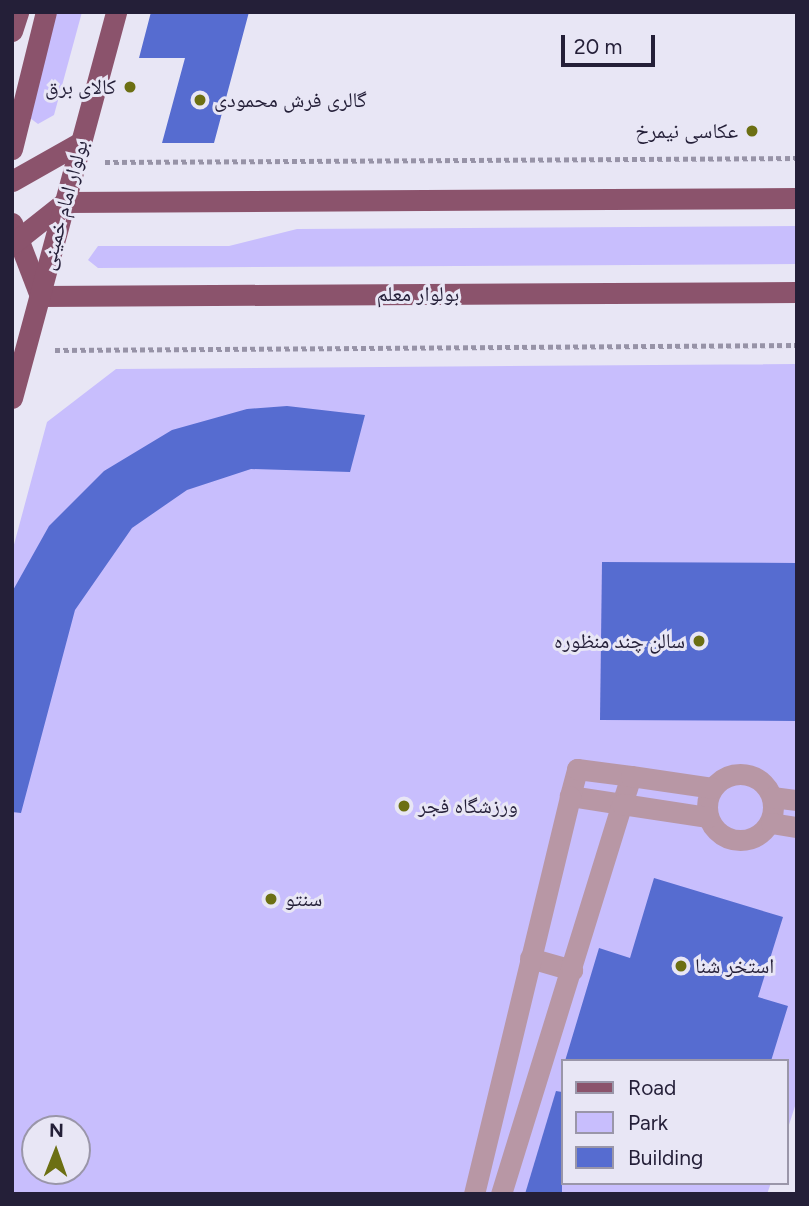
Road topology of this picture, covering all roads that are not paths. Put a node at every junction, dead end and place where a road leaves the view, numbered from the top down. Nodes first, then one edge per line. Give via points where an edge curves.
1 (18, 12) edge
2 (46, 12) edge
3 (116, 12) edge
4 (12, 31) edge
5 (81, 142) junction
6 (12, 149) edge
7 (12, 181) edge
8 (797, 198) edge
9 (65, 202) junction
10 (14, 236) edge
11 (797, 292) edge
12 (40, 296) junction
13 (12, 398) edge
14 (631, 776) junction
15 (712, 788) junction
16 (570, 796) junction
17 (772, 797) junction
18 (797, 800) edge
19 (622, 804) junction
20 (708, 817) junction
21 (771, 823) junction
22 (797, 827) edge
23 (530, 958) junction
24 (572, 970) junction
25 (474, 1194) edge
26 (501, 1194) edge

1 - 4 main road
2 - 6 main road
3 - 5 main road, بولوار امام خمینی
5 - 7 main road
5 - 9 main road, بولوار امام خمینی
8 - 9 main road
9 - 10 main road
9 - 12 main road, بولوار امام خمینی
10 - 12 main road
11 - 12 main road, بولوار معلم
12 - 13 main road, بولوار امام خمینی
14 - 15 lane
14 - 16 lane via 577,769
14 - 19 lane
15 - 17 lane via 732,774 745,774
15 - 20 lane
16 - 19 lane
16 - 23 lane
17 - 18 lane
17 - 21 lane
19 - 20 lane
19 - 24 lane
20 - 21 lane via 735,840 759,834
21 - 22 lane
23 - 24 lane
23 - 25 lane
24 - 26 lane

